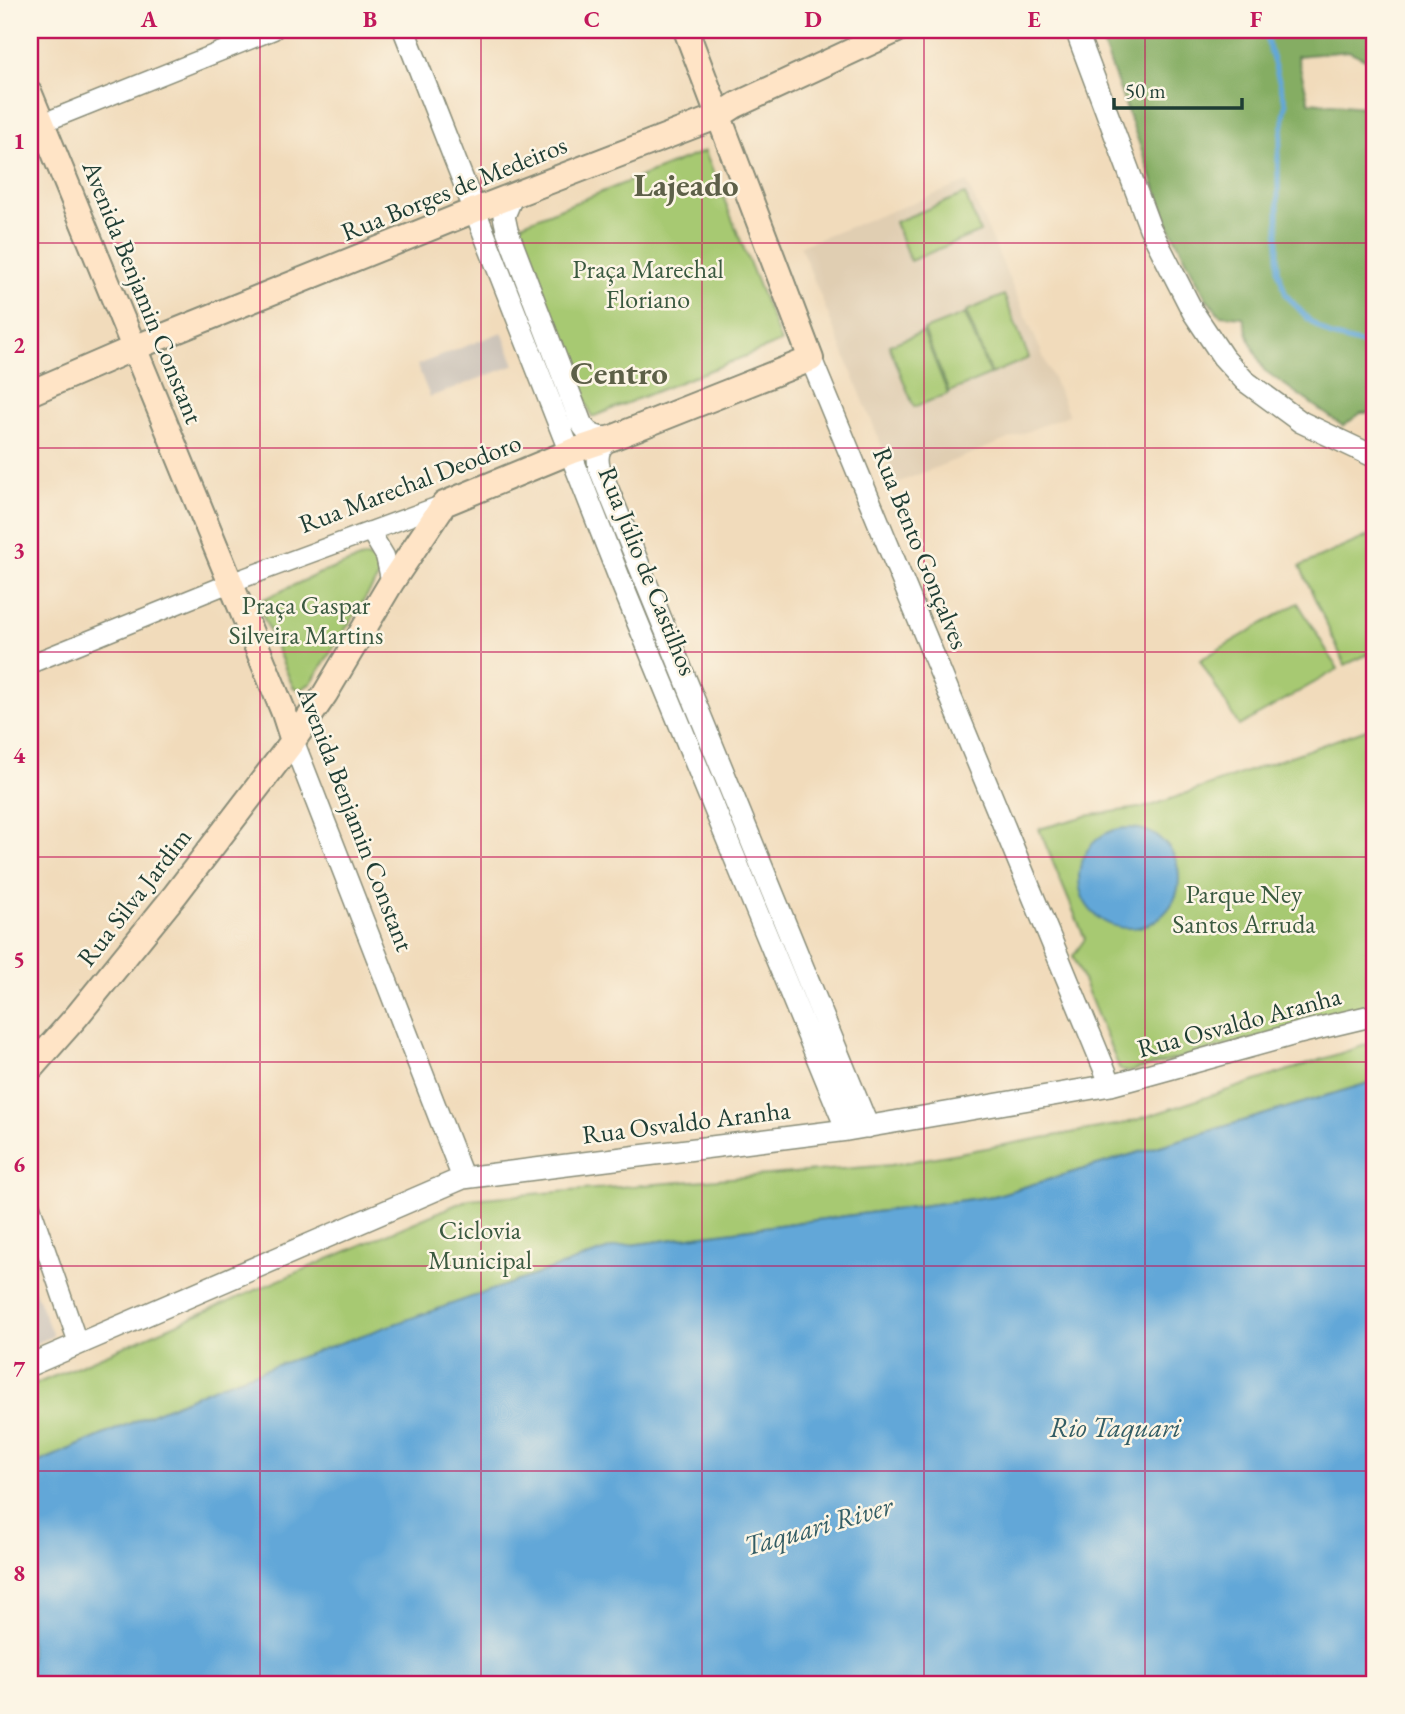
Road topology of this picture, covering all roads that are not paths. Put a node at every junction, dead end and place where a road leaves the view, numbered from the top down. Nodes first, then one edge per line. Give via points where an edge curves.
1 (274, 30) edge
2 (404, 30) edge
3 (686, 30) edge
4 (897, 30) edge
5 (1076, 30) edge
6 (30, 94) edge
7 (719, 116) junction
8 (36, 125) edge
9 (512, 197) junction
10 (475, 210) junction
11 (134, 348) junction
12 (811, 359) junction
13 (30, 393) edge
14 (612, 439) junction
15 (570, 452) junction
16 (1375, 457) edge
17 (444, 505) junction
18 (370, 531) junction
19 (640, 568) junction
20 (619, 577) junction
21 (230, 583) junction
22 (391, 583) junction
23 (30, 664) edge
24 (325, 694) junction
25 (284, 713) junction
26 (704, 726) junction
27 (683, 734) junction
28 (286, 750) junction
29 (1375, 1015) edge
30 (811, 1016) junction
31 (30, 1069) edge
32 (1111, 1085) junction
33 (857, 1129) junction
34 (463, 1178) junction
35 (30, 1204) edge
36 (78, 1343) junction
37 (30, 1366) edge

1 - 8 street
2 - 10 street, Rua Júlio de Castilhos
3 - 7 main road, Rua Bento Gonçalves
4 - 7 main road, Rua Borges de Medeiros
5 - 16 street via 1150,228 1193,312 1223,357 1245,381 1301,422
6 - 8 main road, Avenida Benjamin Constant
7 - 9 main road, Rua Borges de Medeiros
7 - 12 main road, Rua Bento Gonçalves
8 - 11 main road, Avenida Benjamin Constant
9 - 10 main road, Rua Borges de Medeiros
9 - 14 street, Rua Júlio de Castilhos via 504,216 507,230 581,423 593,436
10 - 11 main road, Rua Borges de Medeiros
10 - 15 street, Rua Júlio de Castilhos
11 - 13 main road, Rua Borges de Medeiros
11 - 21 main road, Avenida Benjamin Constant
12 - 14 main road, Rua Marechal Deodoro
12 - 32 street, Rua Bento Gonçalves
14 - 15 main road, Rua Marechal Deodoro
14 - 19 street, Rua Júlio de Castilhos via 599,450 599,467
15 - 17 main road, Rua Marechal Deodoro
15 - 20 street, Rua Júlio de Castilhos
17 - 18 street, Rua Marechal Deodoro
17 - 22 main road, Rua Silva Jardim
18 - 21 street, Rua Marechal Deodoro
18 - 22 street via 385,556
19 - 20 street
19 - 26 street, Rua Júlio de Castilhos
20 - 27 street, Rua Júlio de Castilhos
21 - 23 street, Rua Marechal Deodoro
21 - 25 main road, Avenida Benjamin Constant
22 - 24 main road, Rua Silva Jardim
24 - 25 main road, Rua Silva Jardim via 296,712
24 - 28 main road, Rua Silva Jardim
25 - 28 main road
26 - 27 street
26 - 30 street, Rua Júlio de Castilhos
27 - 30 street, Rua Júlio de Castilhos
28 - 31 main road, Rua Silva Jardim via 175,895
28 - 34 street, Avenida Benjamin Constant
29 - 32 street, Rua Osvaldo Aranha
30 - 33 street, Rua Júlio de Castilhos
32 - 33 street, Rua Osvaldo Aranha
33 - 34 street, Rua Osvaldo Aranha
34 - 36 street, Rua Osvaldo Aranha
35 - 36 street
36 - 37 street, Rua Osvaldo Aranha

